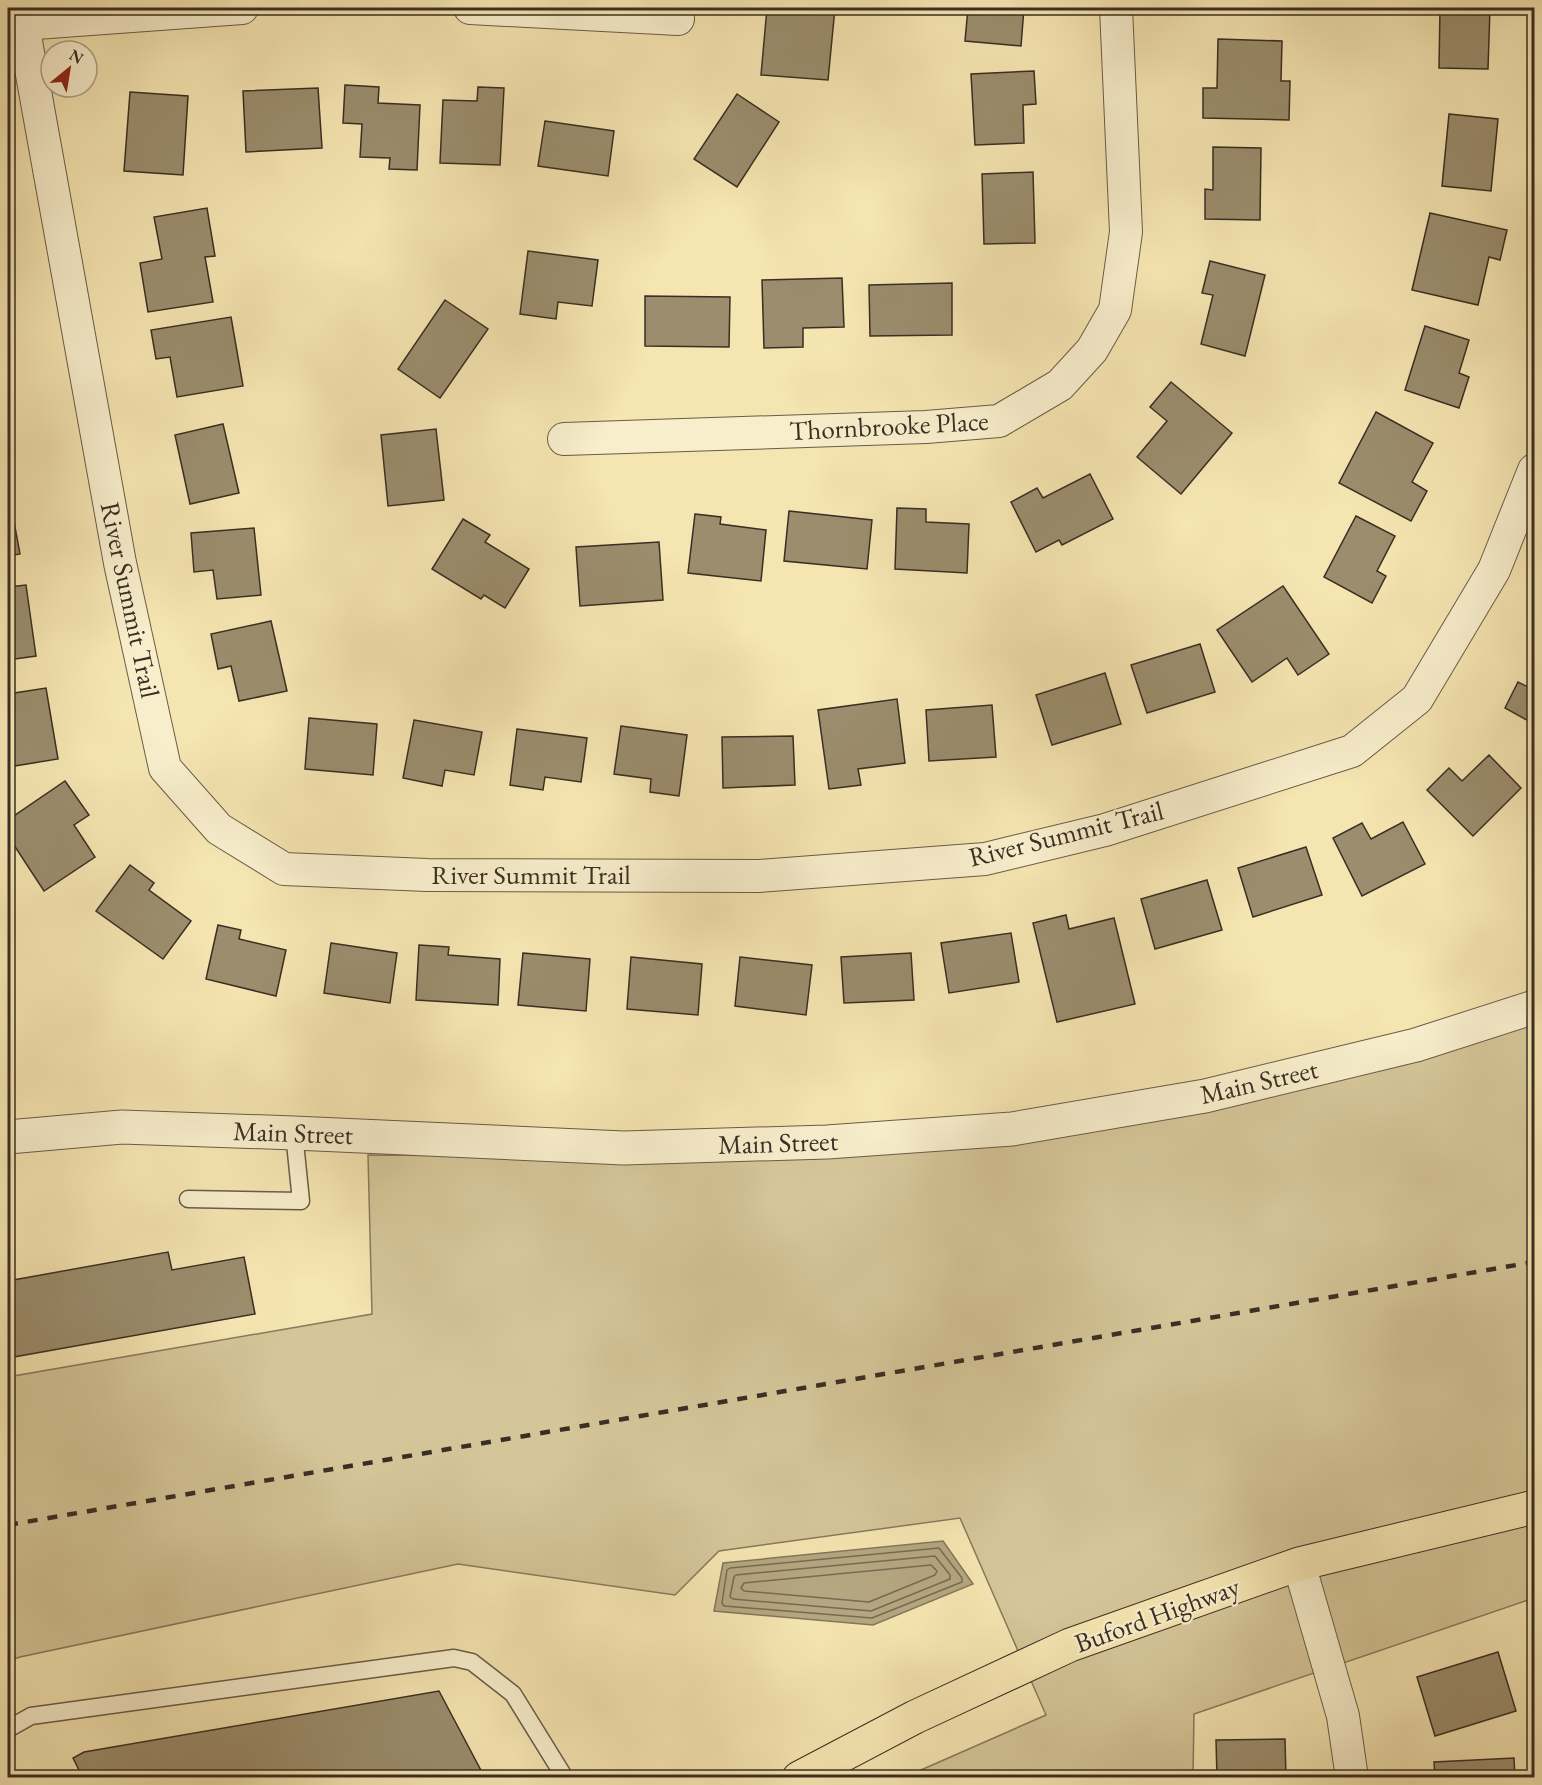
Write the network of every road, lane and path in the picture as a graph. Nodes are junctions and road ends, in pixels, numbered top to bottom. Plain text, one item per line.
1 (242, 8) edge
2 (470, 8) edge
3 (1116, 8) edge
4 (21, 16) edge
5 (678, 19) dead end
6 (564, 439) dead end
7 (1534, 470) edge
8 (1534, 1007) edge
9 (294, 1133) junction
10 (8, 1137) edge
11 (188, 1199) dead end
12 (1534, 1507) edge
13 (1299, 1564) junction
14 (8, 1729) edge
15 (565, 1778) edge
16 (800, 1778) edge
17 (1352, 1778) edge

1 - 4 street
2 - 5 street
3 - 6 street, Thornbrooke Place
4 - 7 street, River Summit Trail
8 - 9 street, Main Street
9 - 10 street, Main Street
9 - 11 lane
12 - 13 main road, Buford Highway
13 - 16 main road, Buford Highway
13 - 17 street
14 - 15 lane

